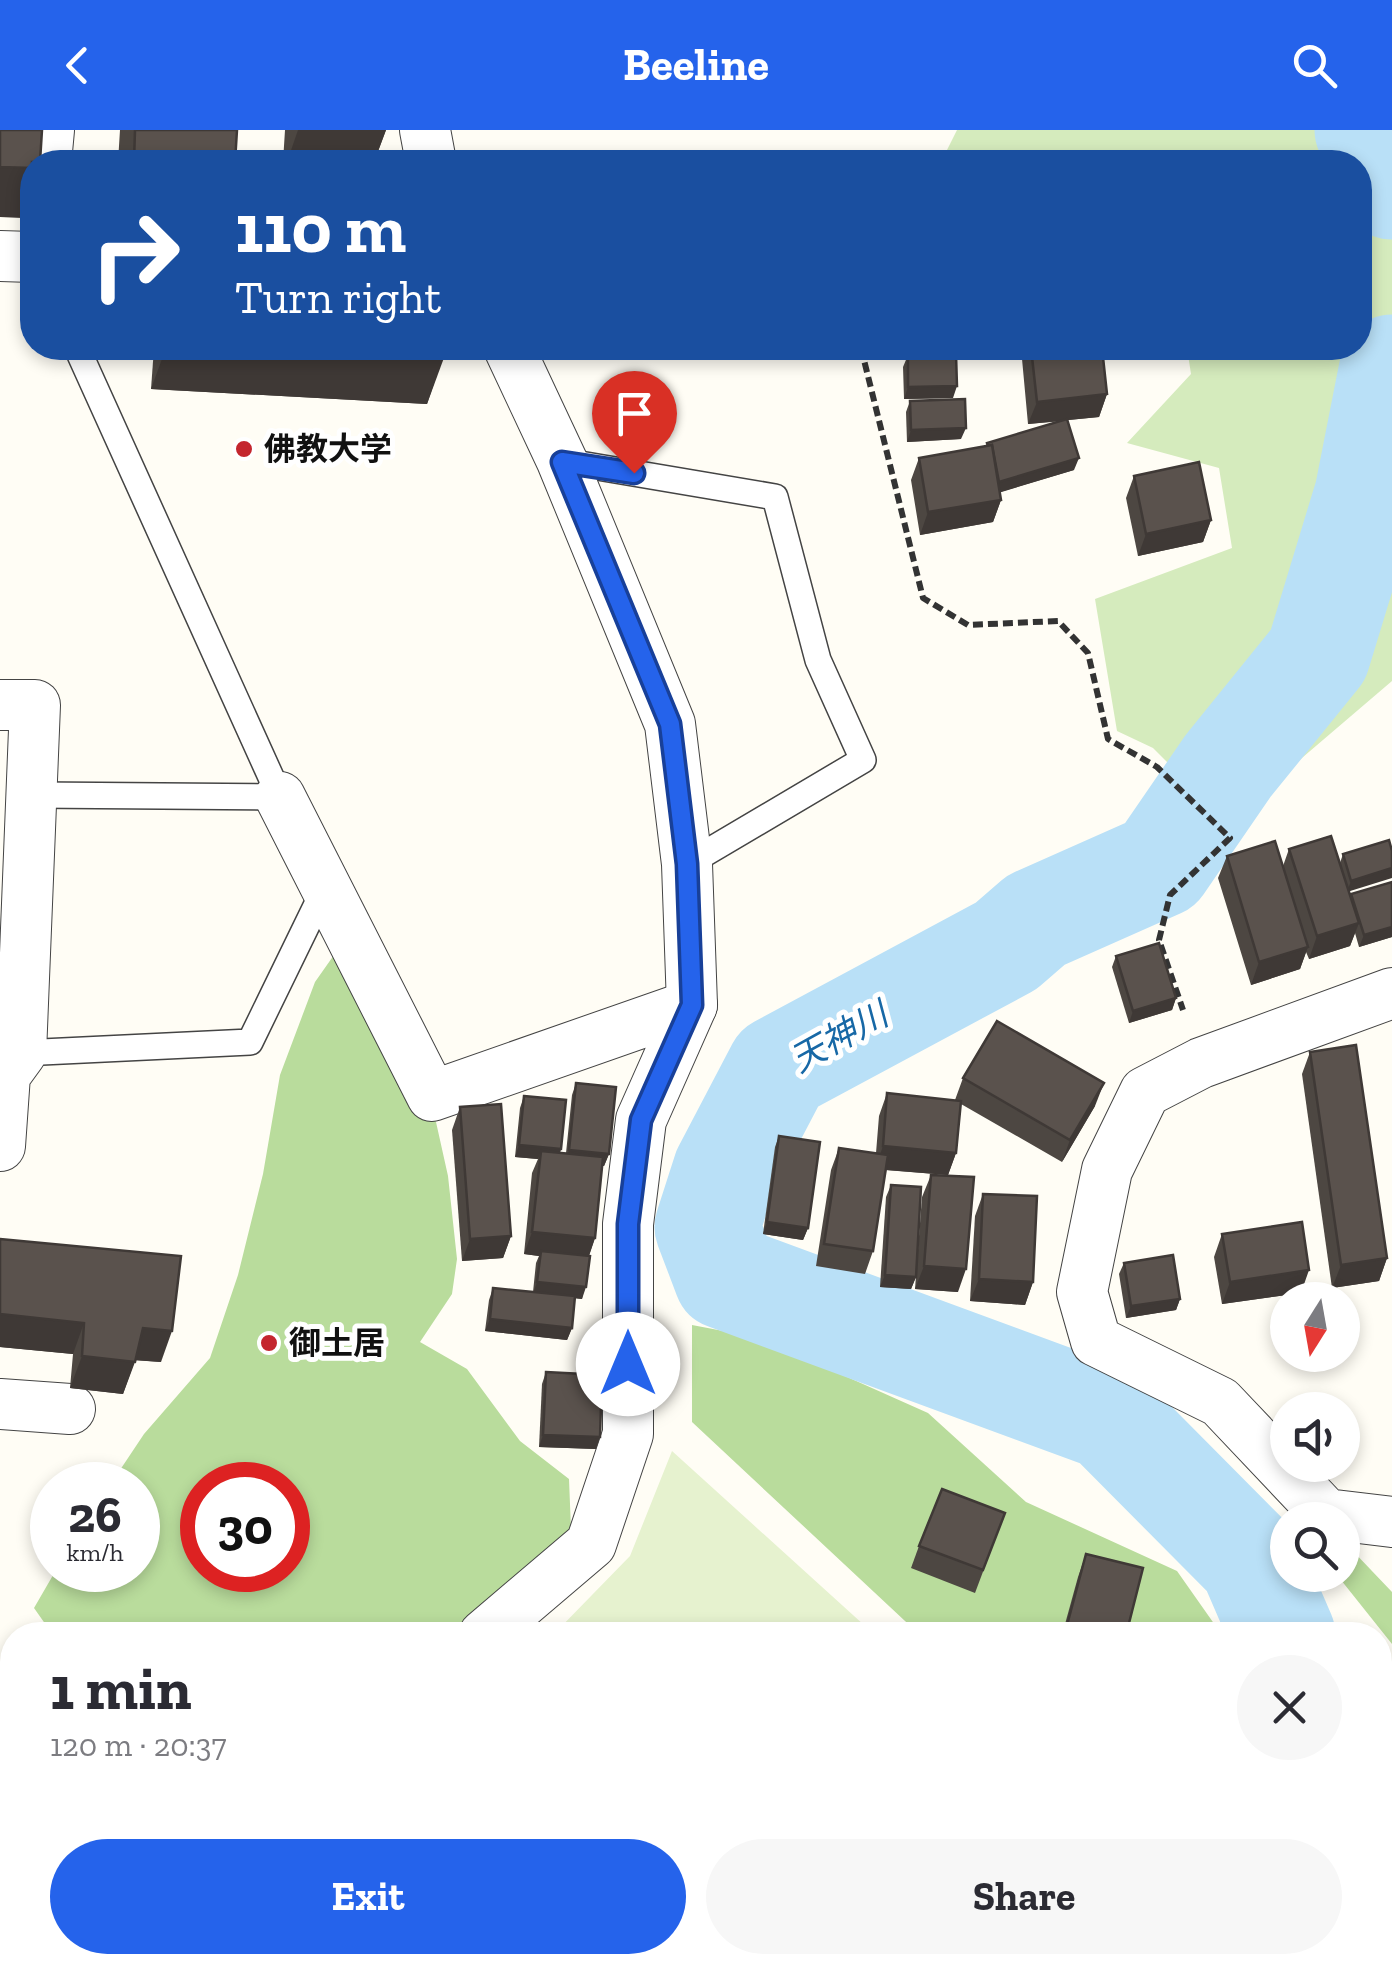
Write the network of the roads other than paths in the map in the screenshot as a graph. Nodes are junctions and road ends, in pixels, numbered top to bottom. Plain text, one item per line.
1 (82, 360) edge
2 (515, 360) edge
3 (562, 462) junction
4 (0, 705) edge
5 (34, 795) junction
6 (280, 797) junction
7 (687, 864) junction
8 (324, 890) junction
9 (1392, 993) edge
10 (692, 1005) junction
11 (9, 1066) edge
12 (0, 1146) edge
13 (0, 1404) edge
14 (70, 1409) dead end
15 (1392, 1522) edge
16 (499, 1622) edge

1 - 6 lane
2 - 3 street
3 - 7 street
3 - 7 lane
4 - 5 street
5 - 6 lane
5 - 11 street
6 - 8 street
7 - 10 street
8 - 10 street
8 - 11 lane
9 - 15 street
10 - 16 street
11 - 12 street
13 - 14 street

